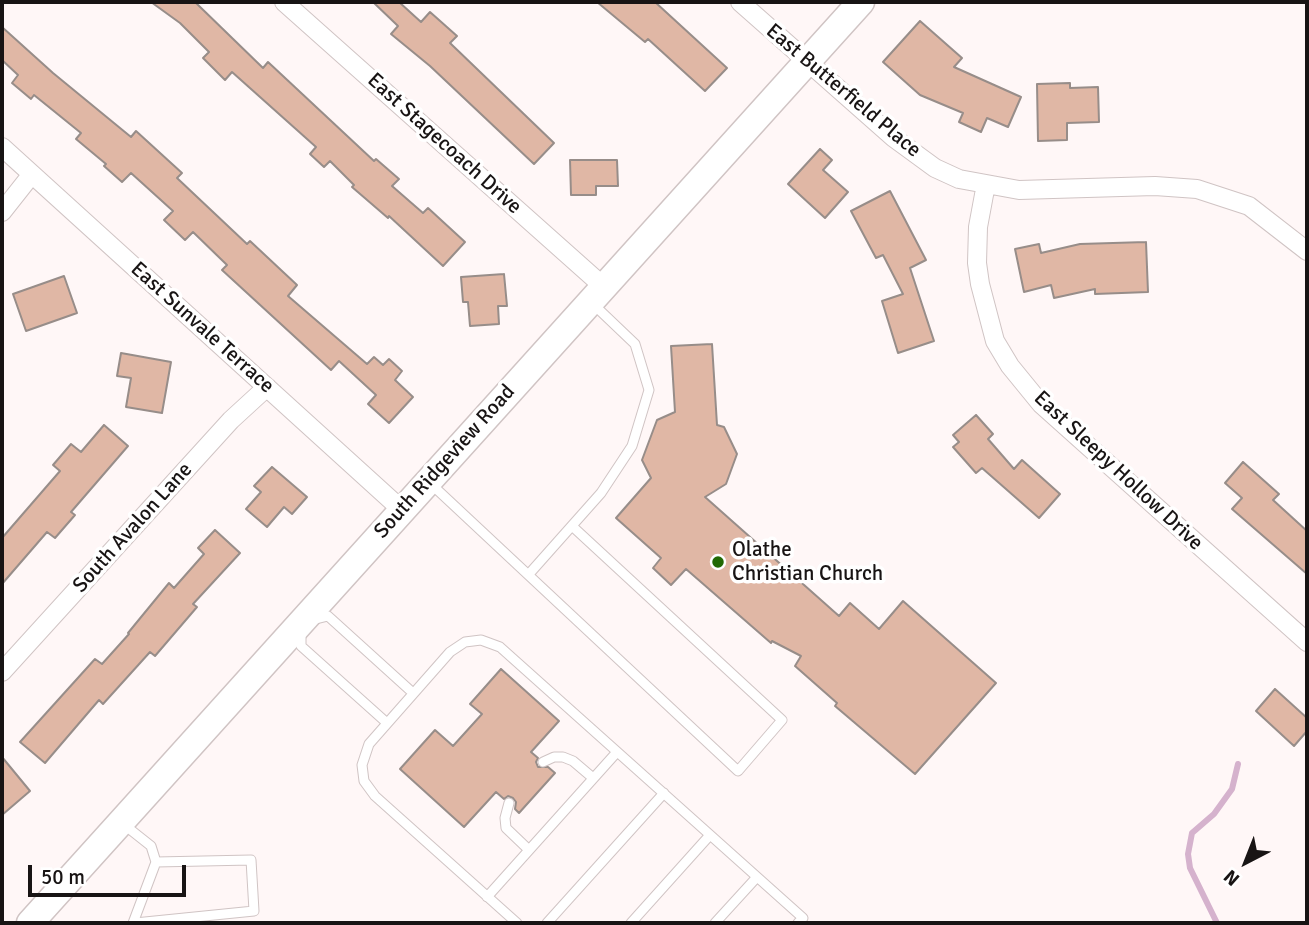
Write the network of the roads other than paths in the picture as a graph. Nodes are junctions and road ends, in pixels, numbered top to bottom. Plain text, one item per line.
1 (285, 2) edge
2 (740, 2) edge
3 (861, 2) edge
4 (807, 61) junction
5 (2, 147) edge
6 (32, 174) junction
7 (986, 184) junction
8 (2, 212) edge
9 (1307, 251) edge
10 (597, 295) junction
11 (267, 387) junction
12 (427, 481) junction
13 (402, 510) junction
14 (572, 526) junction
15 (529, 574) junction
16 (301, 622) junction
17 (1307, 642) edge
18 (2, 672) edge
19 (414, 693) junction
20 (387, 723) junction
21 (617, 752) junction
22 (543, 762) dead end
23 (593, 778) junction
24 (664, 793) junction
25 (509, 803) dead end
26 (121, 822) junction
27 (710, 835) junction
28 (529, 850) junction
29 (156, 862) junction
30 (757, 877) junction
31 (487, 897) junction
32 (30, 923) edge
33 (134, 923) edge
34 (517, 923) edge
35 (547, 923) edge
36 (631, 923) edge
37 (715, 923) edge
38 (798, 923) edge

1 - 10 street, East Stagecoach Drive
2 - 4 street, East Butterfield Place
3 - 4 main road, South Ridgeview Road
4 - 7 street, East Butterfield Place
4 - 10 main road, South Ridgeview Road
5 - 6 street, East Sunvale Terrace
6 - 8 street
6 - 11 street, East Sunvale Terrace
7 - 9 street, East Butterfield Place
7 - 17 street, East Sleepy Hollow Drive
10 - 12 main road, South Ridgeview Road
10 - 14 lane
11 - 13 street, East Sunvale Terrace
11 - 18 street, South Avalon Lane
12 - 13 main road, South Ridgeview Road
12 - 15 lane
13 - 16 main road, South Ridgeview Road
14 - 15 lane
14 - 15 lane
16 - 19 lane
16 - 20 lane
16 - 26 main road, South Ridgeview Road
19 - 20 lane
19 - 21 lane
20 - 31 lane
21 - 23 lane
21 - 24 lane
22 - 23 lane
23 - 28 lane
24 - 27 lane
24 - 35 lane
25 - 28 lane
26 - 29 lane
26 - 32 main road, South Ridgeview Road
27 - 30 lane
27 - 36 lane
28 - 31 lane
29 - 33 lane
29 - 33 lane
30 - 37 lane
30 - 38 lane
31 - 34 lane

